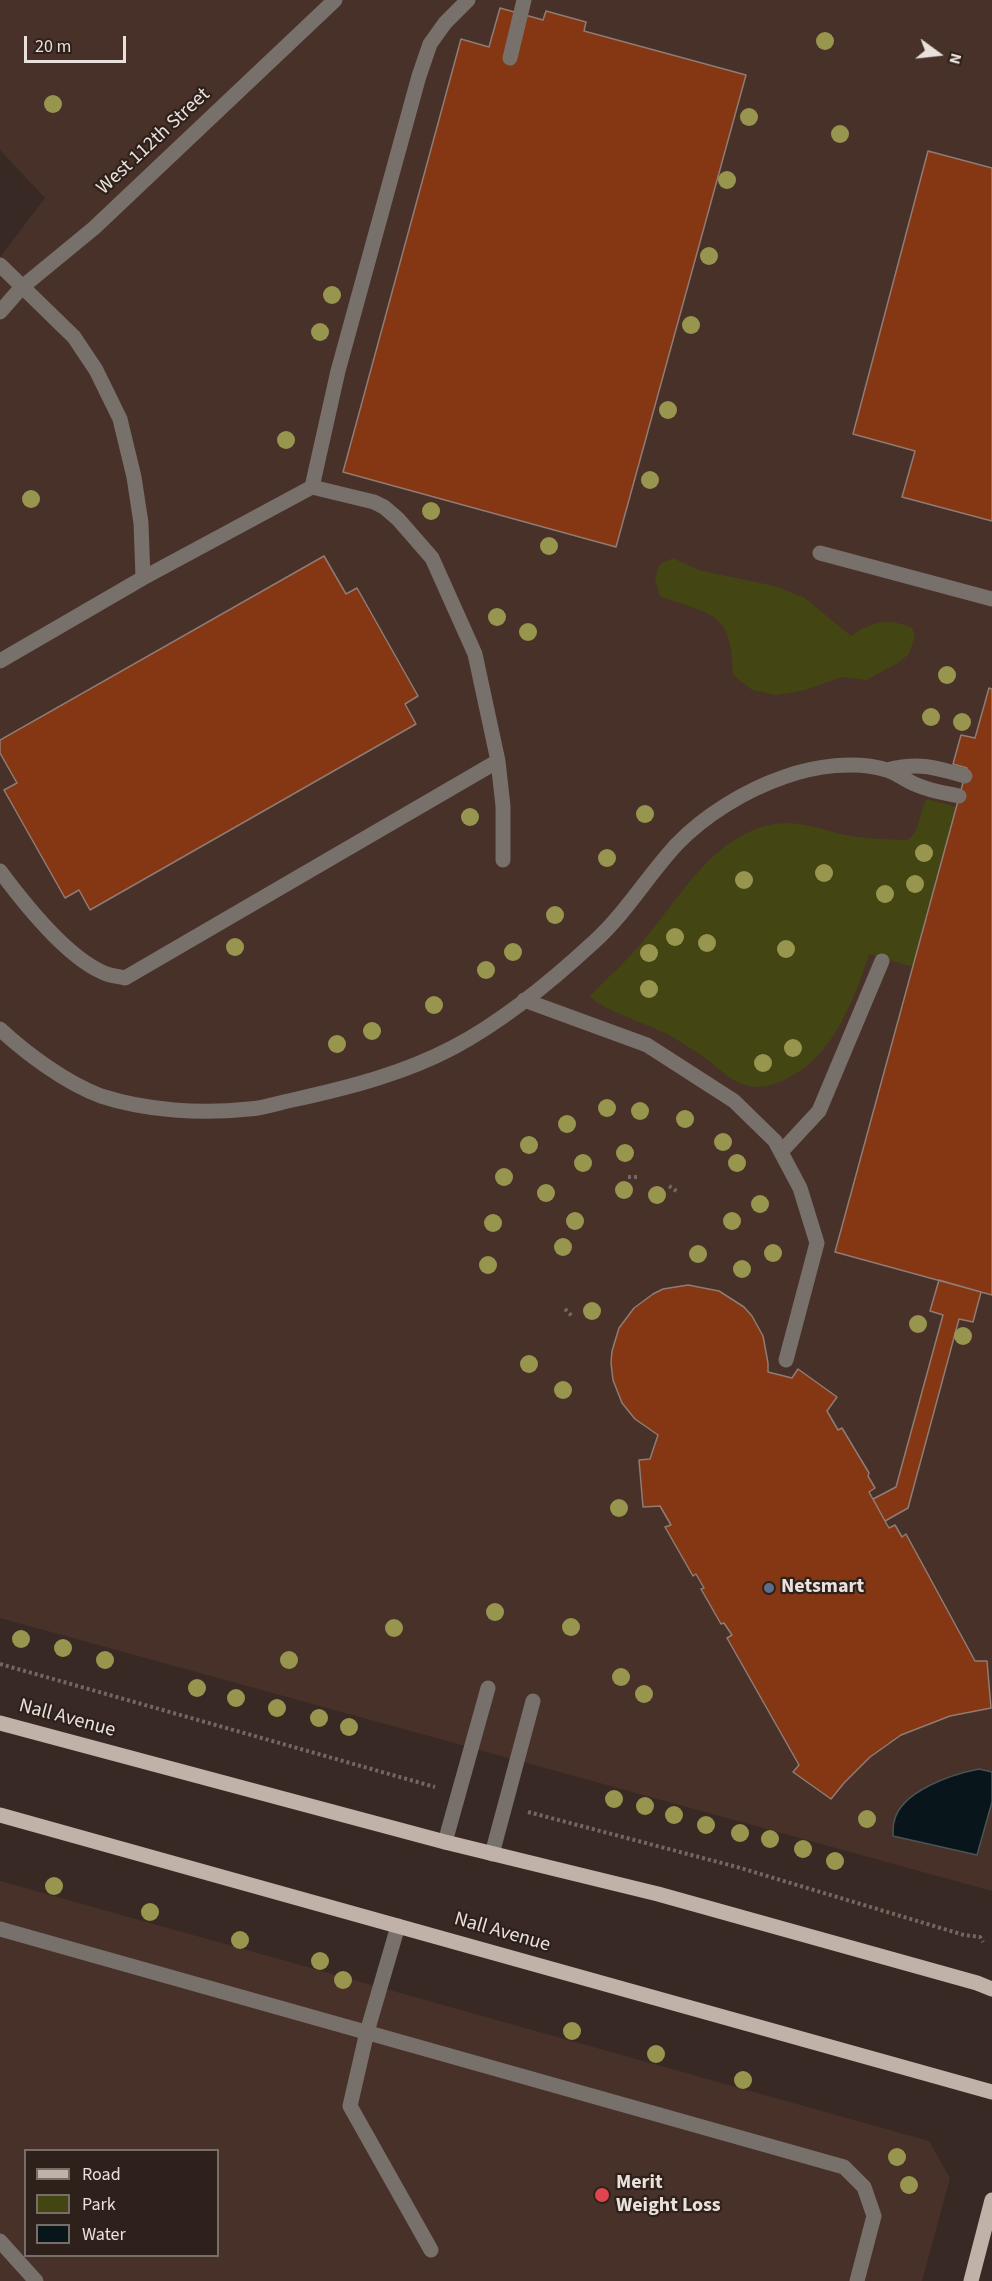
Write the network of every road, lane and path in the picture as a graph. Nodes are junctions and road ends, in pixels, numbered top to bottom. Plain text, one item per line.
1 (334, 0) edge
2 (468, 0) edge
3 (524, 0) edge
4 (510, 58) dead end
5 (0, 265) edge
6 (21, 288) junction
7 (0, 312) edge
8 (312, 487) junction
9 (820, 553) dead end
10 (143, 578) junction
11 (992, 599) edge
12 (0, 661) edge
13 (498, 761) junction
14 (887, 770) junction
15 (965, 776) dead end
16 (959, 796) dead end
17 (503, 860) dead end
18 (0, 870) edge
19 (882, 961) dead end
20 (524, 1000) junction
21 (3, 1035) edge
22 (781, 1152) junction
23 (628, 1177) dead end
24 (638, 1177) dead end
25 (669, 1186) dead end
26 (678, 1192) dead end
27 (565, 1309) dead end
28 (572, 1316) dead end
29 (786, 1360) dead end
30 (0, 1664) edge
31 (488, 1688) dead end
32 (533, 1701) dead end
33 (0, 1723) edge
34 (440, 1788) dead end
35 (525, 1811) dead end
36 (0, 1815) edge
37 (445, 1842) junction
38 (492, 1854) junction
39 (398, 1926) junction
40 (0, 1929) edge
41 (983, 1942) dead end
42 (992, 1989) edge
43 (367, 2032) junction
44 (992, 2092) edge
45 (992, 2200) edge
46 (0, 2241) edge
47 (432, 2250) dead end
48 (36, 2281) edge
49 (856, 2281) edge
50 (971, 2281) edge

1 - 6 street, West 112th Street
2 - 8 street
3 - 4 street
5 - 6 street
6 - 7 street, West 112th Street
6 - 10 street
8 - 10 street
8 - 13 street
9 - 11 street
10 - 12 street
13 - 17 street
13 - 18 street
14 - 15 street
14 - 16 street
14 - 20 street
19 - 22 street
20 - 21 street
20 - 22 street
22 - 29 street
23 - 24 path
25 - 26 path
27 - 28 path
30 - 34 path
31 - 37 street
32 - 38 street
33 - 37 main road, Nall Avenue
35 - 41 path
36 - 39 main road, Nall Avenue
37 - 38 main road, Nall Avenue
38 - 42 main road, Nall Avenue
39 - 43 street
39 - 44 main road, Nall Avenue
40 - 43 street
43 - 47 street
43 - 49 street
45 - 50 main road
46 - 48 street

